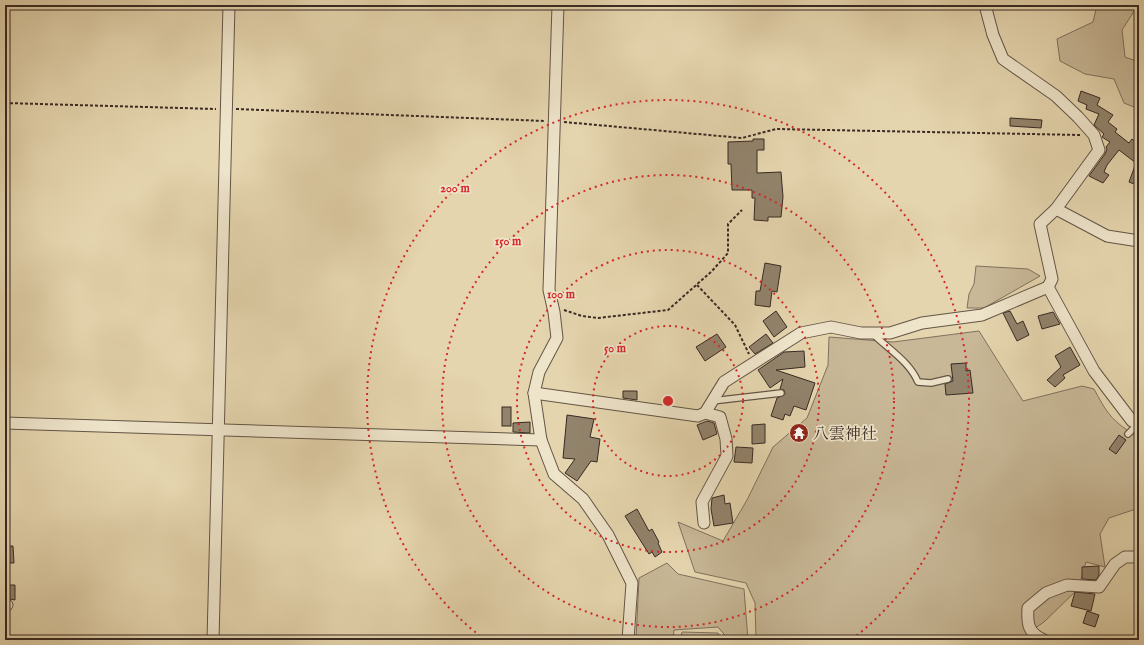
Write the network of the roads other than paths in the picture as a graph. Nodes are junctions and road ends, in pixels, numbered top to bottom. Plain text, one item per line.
1 (229, 5) edge
2 (558, 5) edge
3 (985, 5) edge
4 (1056, 209) junction
5 (1139, 241) edge
6 (1048, 287) junction
7 (872, 333) junction
8 (948, 379) dead end
9 (534, 393) junction
10 (780, 393) dead end
11 (712, 401) junction
12 (705, 413) junction
13 (5, 423) edge
14 (1138, 423) edge
15 (220, 430) junction
16 (1128, 434) dead end
17 (541, 440) junction
18 (704, 523) dead end
19 (1139, 557) edge
20 (213, 640) edge
21 (628, 640) edge
22 (1044, 640) edge

1 - 15 street
2 - 9 street
3 - 4 street
4 - 5 street
4 - 6 street
6 - 7 street
6 - 14 street
7 - 8 lane
7 - 11 street
9 - 12 street
9 - 17 street
10 - 11 lane
11 - 12 street
12 - 18 street
13 - 15 street
14 - 16 lane
15 - 17 street
15 - 20 street
17 - 21 street
19 - 22 street

